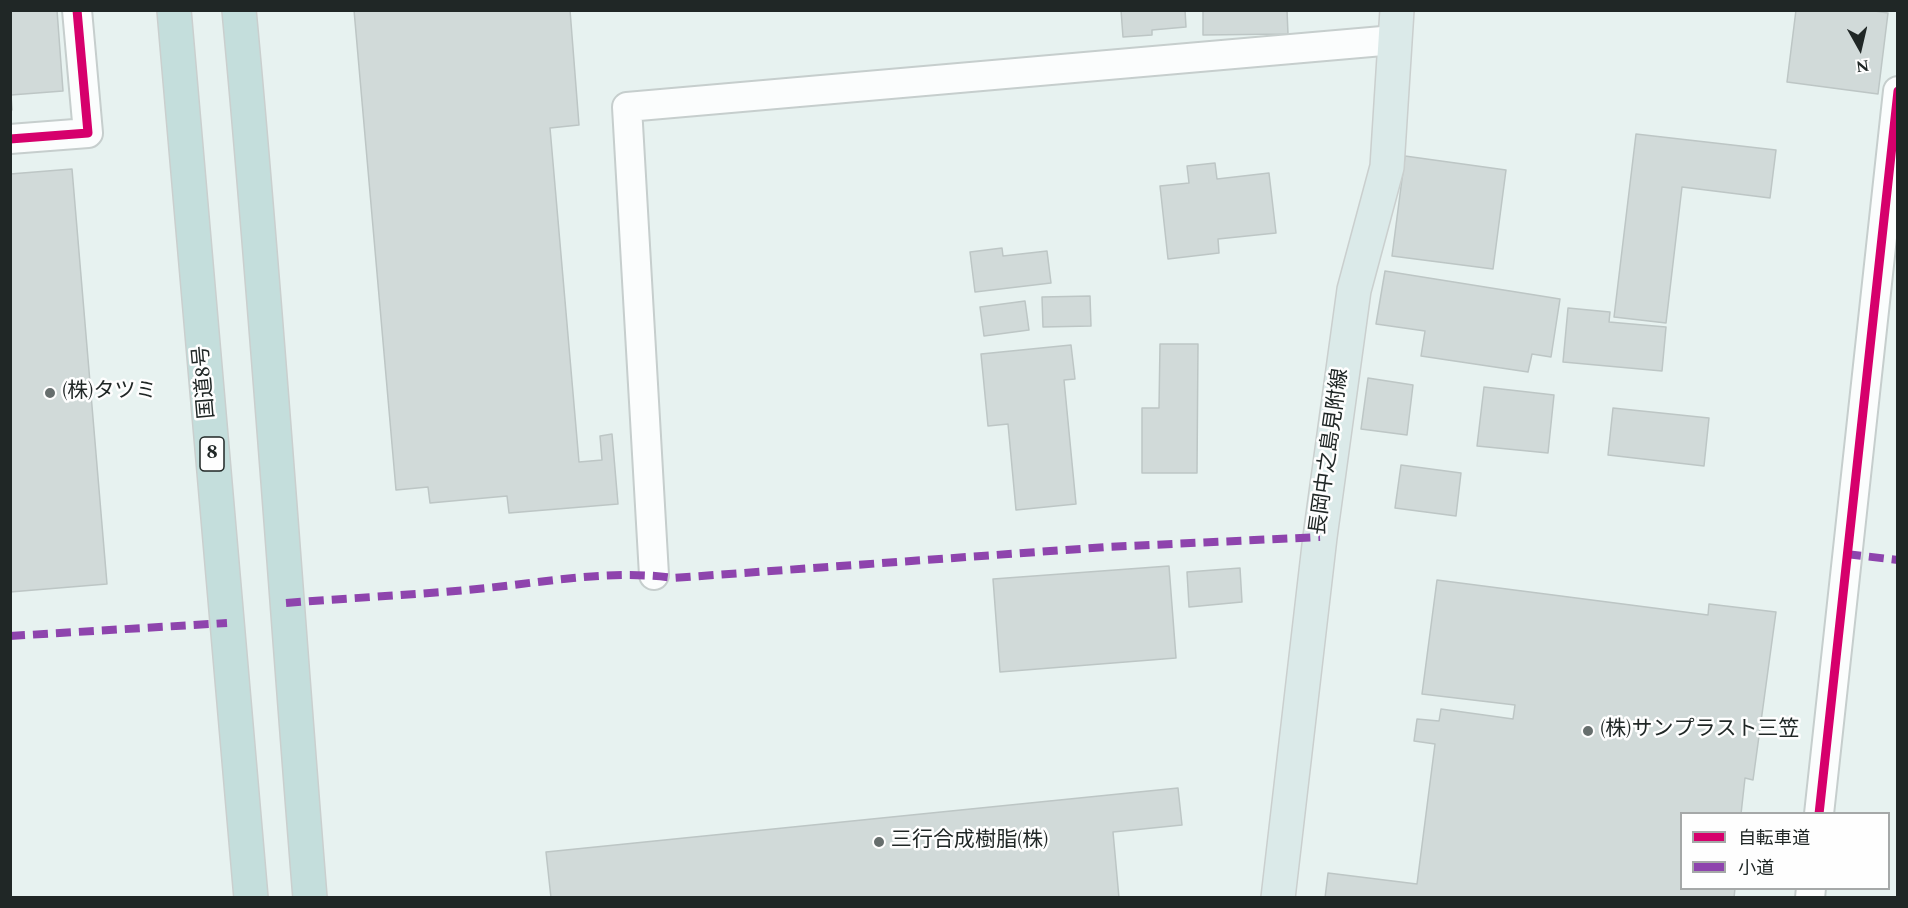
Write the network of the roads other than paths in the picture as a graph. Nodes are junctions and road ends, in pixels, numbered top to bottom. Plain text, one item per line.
1 (77, 10) edge
2 (174, 10) edge
3 (238, 10) edge
4 (1396, 25) edge
5 (1898, 91) edge
6 (10, 138) edge
7 (654, 575) dead end
8 (1819, 812) edge
9 (251, 897) edge
10 (310, 897) edge
11 (1278, 897) edge

1 - 6 street
2 - 9 highway, 国道8号 / 8
3 - 10 highway
4 - 7 street
4 - 11 main road, 長岡中之島見附線
5 - 8 street

